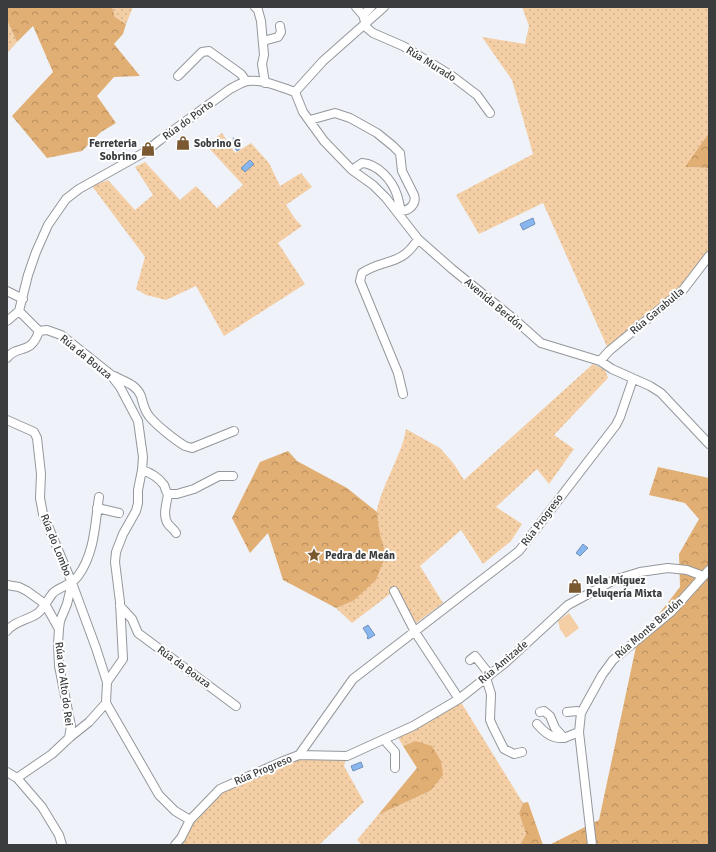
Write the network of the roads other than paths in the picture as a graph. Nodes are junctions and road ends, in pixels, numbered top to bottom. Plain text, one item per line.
1 (255, 7) edge
2 (356, 7) edge
3 (371, 7) edge
4 (384, 7) edge
5 (363, 15) junction
6 (365, 24) junction
7 (280, 26) dead end
8 (263, 41) junction
9 (178, 76) dead end
10 (246, 81) junction
11 (265, 83) junction
12 (295, 92) junction
13 (490, 114) dead end
14 (310, 120) junction
15 (352, 170) junction
16 (399, 212) junction
17 (418, 239) junction
18 (709, 256) edge
19 (7, 291) edge
20 (22, 299) junction
21 (19, 311) junction
22 (7, 321) edge
23 (39, 331) junction
24 (7, 358) edge
25 (600, 361) junction
26 (110, 374) junction
27 (633, 379) junction
28 (403, 394) dead end
29 (145, 411) junction
30 (7, 420) edge
31 (138, 421) junction
32 (234, 431) dead end
33 (709, 444) edge
34 (142, 470) junction
35 (233, 476) dead end
36 (168, 494) junction
37 (99, 497) dead end
38 (97, 508) junction
39 (119, 513) dead end
40 (176, 534) dead end
41 (707, 574) edge
42 (72, 583) junction
43 (7, 585) edge
44 (394, 591) dead end
45 (45, 604) junction
46 (120, 606) junction
47 (59, 629) junction
48 (7, 631) edge
49 (415, 632) junction
50 (470, 660) dead end
51 (488, 676) junction
52 (107, 682) junction
53 (459, 699) junction
54 (106, 703) junction
55 (236, 706) dead end
56 (540, 712) dead end
57 (567, 712) dead end
58 (581, 713) junction
59 (537, 724) dead end
60 (579, 732) junction
61 (69, 738) junction
62 (564, 738) junction
63 (385, 739) junction
64 (522, 752) dead end
65 (299, 755) junction
66 (395, 768) dead end
67 (7, 772) edge
68 (17, 778) junction
69 (190, 820) junction
70 (62, 845) edge
71 (175, 845) edge
72 (592, 845) edge

1 - 8 street
2 - 5 street
3 - 5 street
4 - 6 street
5 - 6 street
6 - 12 street
6 - 13 street, Rúa Murado
7 - 8 street
8 - 11 street
9 - 10 street
10 - 11 street
10 - 20 street, Rúa do Porto
11 - 12 street
12 - 14 street, Avenida Berdón
14 - 15 street, Avenida Berdón
14 - 16 street
15 - 16 street, Avenida Berdón
15 - 16 street
16 - 17 street, Avenida Berdón
17 - 25 street, Avenida Berdón
17 - 28 street
18 - 25 street, Rúa Garabulla
19 - 20 street
20 - 21 street, Rúa do Porto
21 - 22 street
21 - 23 street
23 - 24 street
23 - 26 street, Rúa da Bouza
25 - 27 street, Avenida Berdón
26 - 29 street
26 - 31 street, Rúa da Bouza
27 - 33 street, Avenida Berdón
27 - 49 street, Rúa Progreso
29 - 31 street
29 - 32 street
30 - 42 street, Rúa do Lombo
31 - 34 street, Rúa da Bouza
34 - 36 street
34 - 46 street, Rúa da Bouza
35 - 36 street
36 - 40 street
37 - 38 street
38 - 39 street
38 - 42 street
41 - 51 street, Rúa Amizade
41 - 58 street, Rúa Monte Berdón
42 - 45 street
42 - 47 street, Rúa do Alto do Rei
42 - 52 street, Rúa do Lombo
43 - 45 street, Rúa do Alto do Rei
44 - 49 street
45 - 47 street, Rúa do Alto do Rei
45 - 48 street
46 - 52 street, Rúa da Bouza
46 - 55 street, Rúa da Bouza
47 - 61 street, Rúa do Alto do Rei
49 - 53 street
49 - 65 street, Rúa Progreso
50 - 51 street
51 - 53 street, Rúa Amizade
51 - 64 street
52 - 54 street
53 - 63 street, Rúa Amizade
54 - 61 street
54 - 69 street
56 - 62 street
57 - 58 street
58 - 60 street, Rúa Monte Berdón
59 - 62 street
60 - 62 street
60 - 72 street, Rúa Monte Berdón
61 - 68 street
63 - 65 street, Rúa Amizade
63 - 66 street
65 - 69 street, Rúa Progreso
67 - 68 street
68 - 70 street
69 - 71 street, Rúa Progreso

